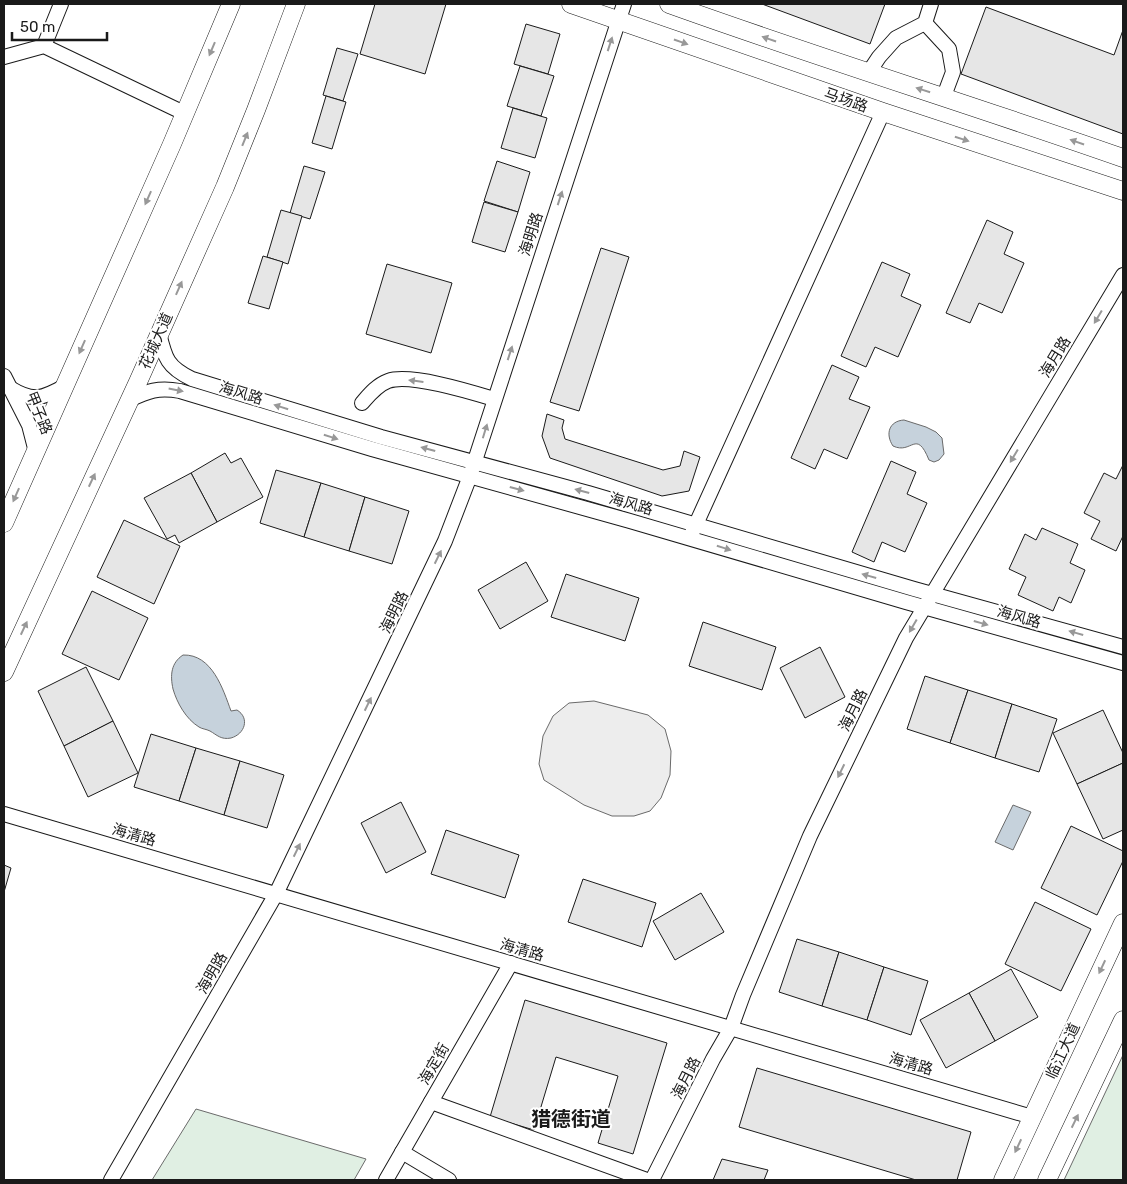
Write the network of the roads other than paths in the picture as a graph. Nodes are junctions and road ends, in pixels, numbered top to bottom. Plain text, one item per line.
1 (61, 4) edge
2 (231, 4) edge
3 (296, 4) edge
4 (571, 4) edge
5 (669, 4) edge
6 (931, 4) edge
7 (621, 12) edge
8 (925, 23) junction
9 (44, 46) junction
10 (4, 57) edge
11 (870, 72) junction
12 (944, 96) junction
13 (883, 112) junction
14 (184, 114) dead end
15 (1123, 158) edge
16 (1123, 192) edge
17 (1123, 275) edge
18 (160, 332) junction
19 (7, 382) edge
20 (65, 386) junction
21 (494, 399) junction
22 (129, 400) junction
23 (362, 403) dead end
24 (36, 452) junction
25 (475, 462) junction
26 (470, 476) junction
27 (4, 523) edge
28 (696, 525) junction
29 (690, 538) junction
30 (932, 593) junction
31 (924, 607) junction
32 (1123, 647) edge
33 (1123, 663) edge
34 (4, 672) edge
35 (4, 814) edge
36 (276, 894) junction
37 (1123, 923) edge
38 (511, 963) junction
39 (1123, 1020) edge
40 (731, 1028) junction
41 (431, 1102) junction
42 (1032, 1117) junction
43 (402, 1152) junction
44 (111, 1180) edge
45 (386, 1180) edge
46 (449, 1180) edge
47 (647, 1180) edge
48 (652, 1180) edge
49 (1003, 1180) edge
50 (1047, 1180) edge

1 - 9 street
2 -> 20 main road
18 -> 3 main road, 花城大道
4 - 7 main road, 马场路
11 -> 5 main road
6 - 8 street
7 -> 13 main road, 马场路
21 -> 7 street, 海明路
8 - 11 street
8 - 12 street
9 - 10 street
9 - 14 street
12 -> 11 main road
15 -> 12 main road
13 -> 16 main road, 马场路
13 - 28 street
17 -> 30 street, 海月路
18 - 22 main road, 花城大道
25 -> 18 street, 海风路
19 - 20 street, 甲子路
19 - 24 street, 甲子路
20 - 24 main road
21 -> 23 street
25 -> 21 street, 海明路
22 -> 26 street, 海风路
34 -> 22 main road, 花城大道
24 -> 27 main road
25 - 26 street, 海明路
28 -> 25 street, 海风路
26 -> 29 street, 海风路
36 -> 26 street, 海明路
28 - 29 street
30 -> 28 street, 海风路
29 -> 31 street, 海风路
30 - 31 street, 海月路
32 -> 30 street, 海风路
31 -> 33 street, 海风路
31 -> 40 street, 海月路
35 - 36 street, 海清路
36 - 38 street, 海清路
36 - 44 street, 海明路
37 -> 42 main road, 临江大道
38 - 40 street, 海清路
38 - 41 street, 海定街
50 -> 39 main road
40 - 42 street, 海清路
40 - 48 street, 海月路
41 - 43 street, 海定街
41 - 47 street
42 -> 49 main road, 临江大道
43 - 45 street, 海定街
43 - 46 street

